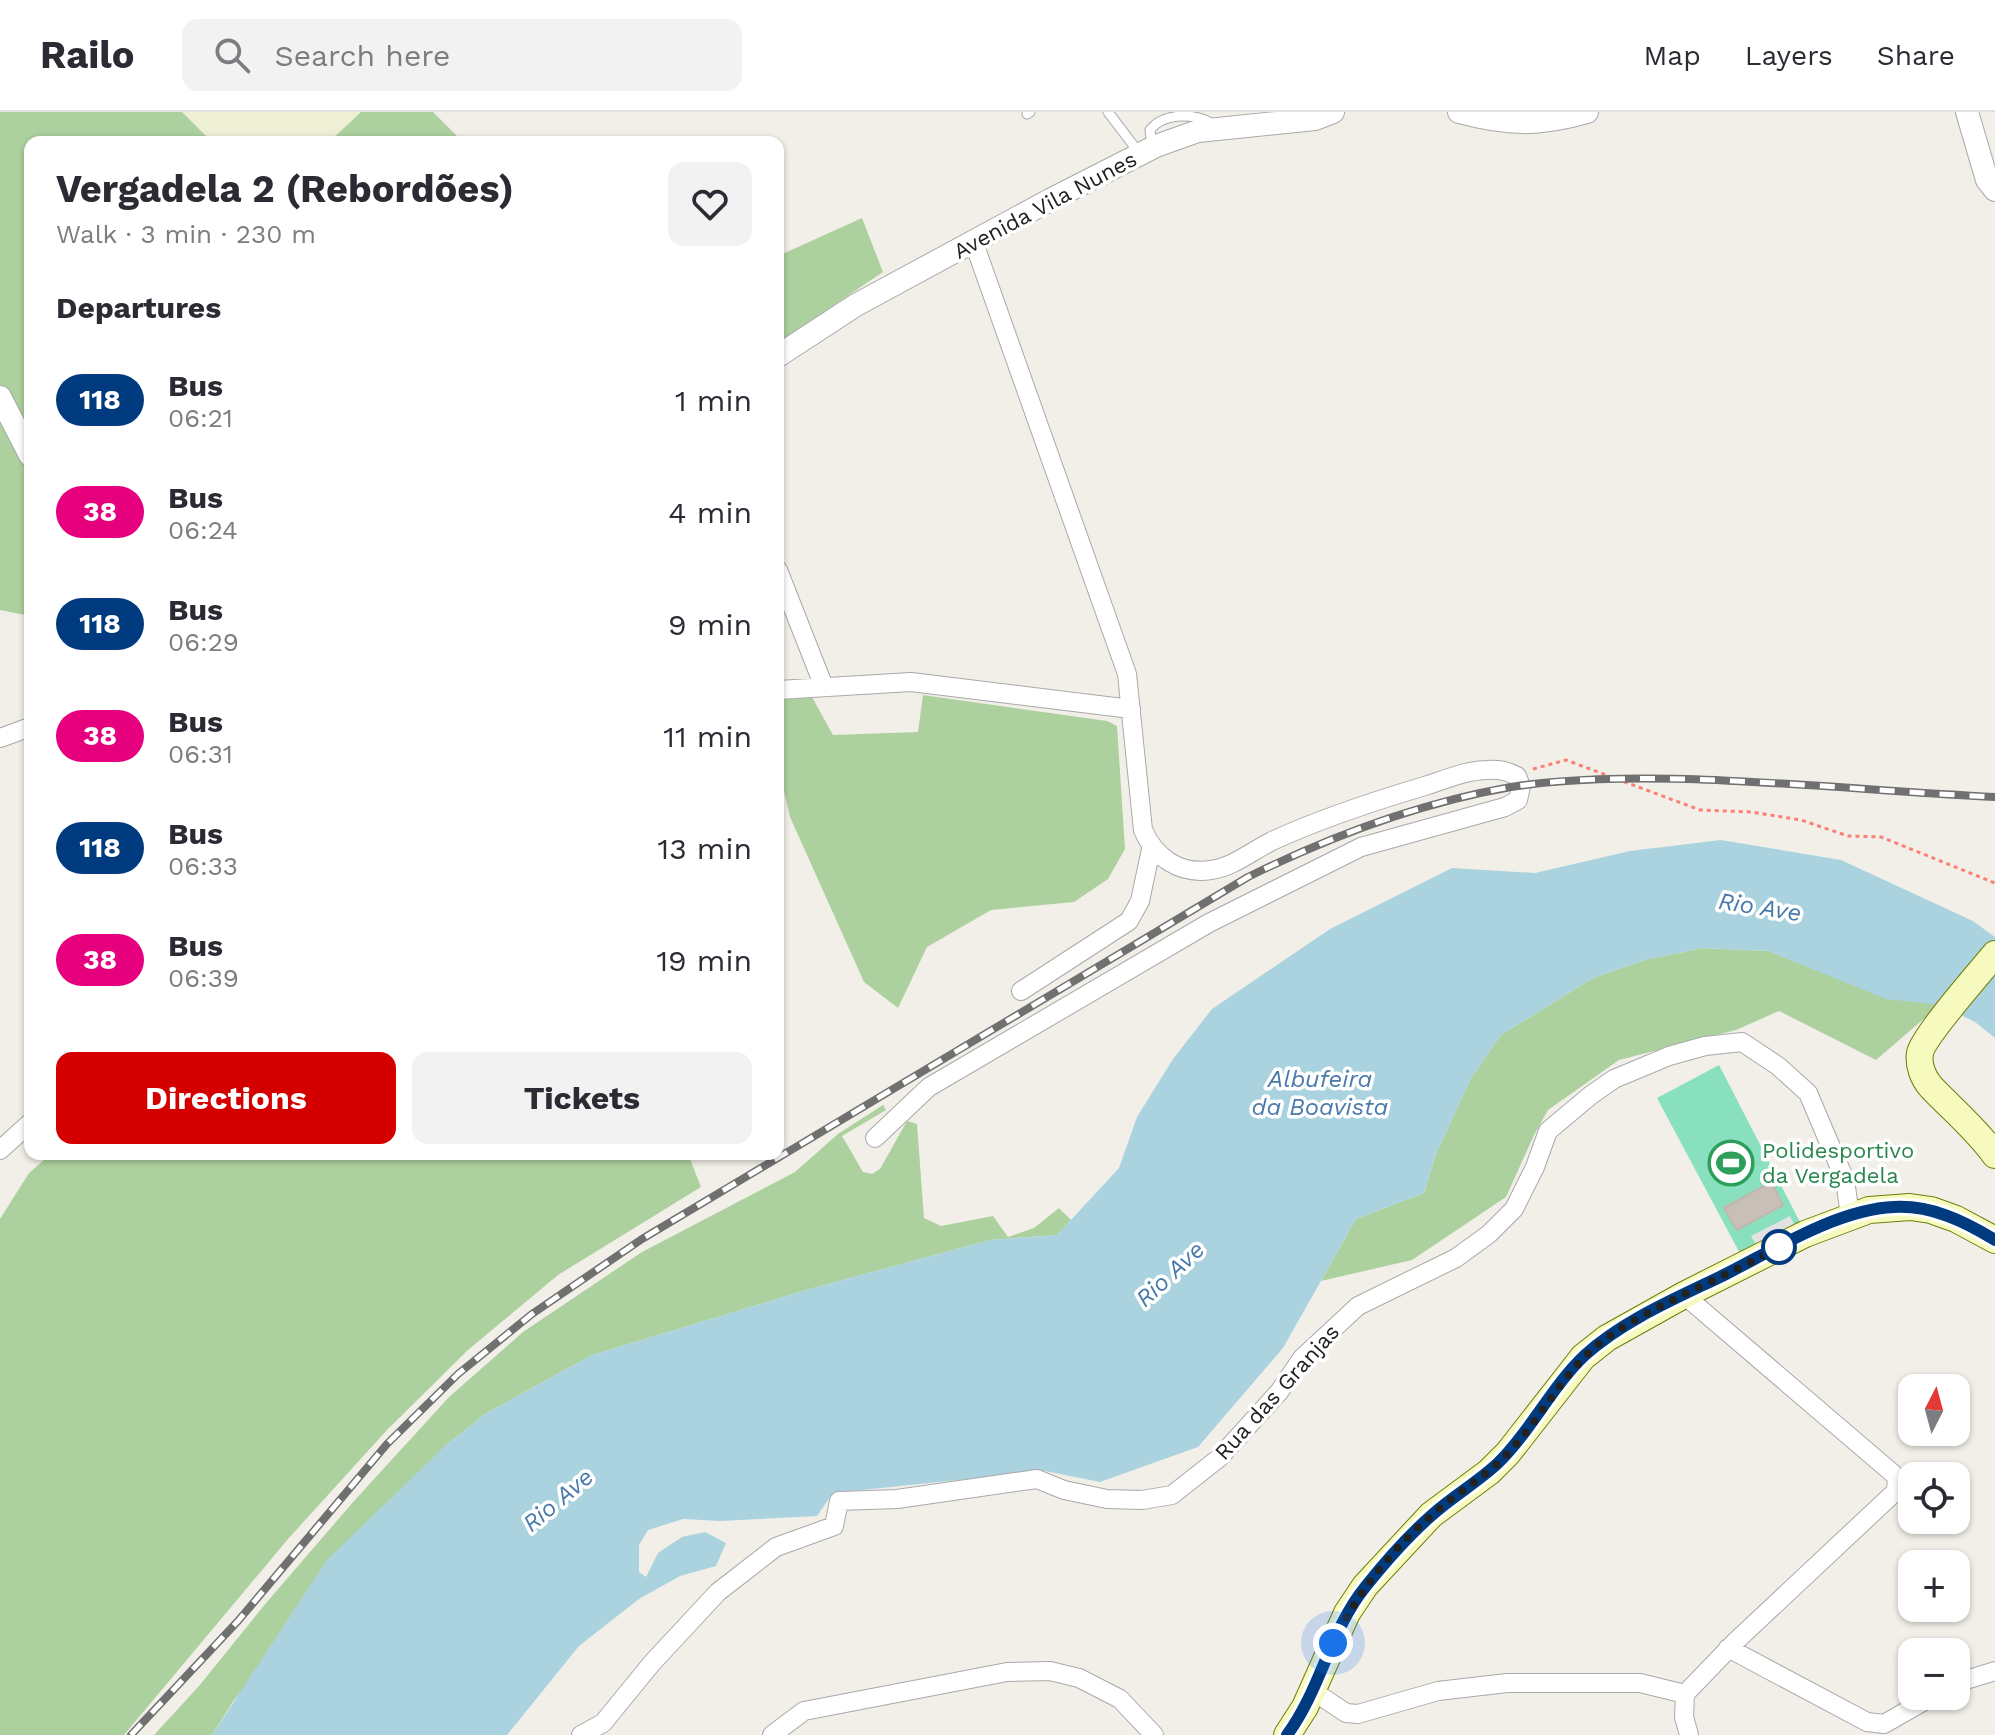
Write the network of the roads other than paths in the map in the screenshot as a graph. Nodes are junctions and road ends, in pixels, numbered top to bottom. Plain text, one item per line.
1 (1108, 112) edge
2 (1157, 112) edge
3 (1333, 112) edge
4 (1459, 112) edge
5 (1587, 112) edge
6 (1967, 112) edge
7 (1196, 114) edge
8 (1228, 123) edge
9 (1147, 144) junction
10 (1995, 190) edge
11 (974, 243) junction
12 (784, 352) edge
13 (0, 397) edge
14 (24, 443) edge
15 (784, 585) edge
16 (824, 687) junction
17 (784, 690) edge
18 (1131, 709) junction
19 (24, 729) edge
20 (0, 738) edge
21 (1151, 849) junction
22 (1995, 954) edge
23 (1021, 991) dead end
24 (24, 1128) edge
25 (875, 1138) dead end
26 (0, 1150) edge
27 (1995, 1155) edge
28 (1850, 1216) junction
29 (1995, 1240) edge
30 (1684, 1295) junction
31 (1728, 1648) junction
32 (1995, 1671) edge
33 (1970, 1679) edge
34 (1313, 1691) junction
35 (1685, 1694) junction
36 (1908, 1710) edge
37 (1867, 1722) junction
38 (581, 1735) edge
39 (772, 1735) edge
40 (1154, 1735) edge
41 (1287, 1735) edge
42 (1689, 1735) edge
43 (1885, 1735) edge

1 - 9 lane
2 - 9 lane
3 - 8 street, Avenida Vila Nunes
4 - 5 street
6 - 10 street
7 - 8 lane
7 - 9 lane
8 - 9 street, Avenida Vila Nunes
9 - 11 street, Avenida Vila Nunes
11 - 12 street, Avenida Vila Nunes
11 - 18 street
13 - 14 street
15 - 16 street
16 - 17 street
16 - 18 street
18 - 21 street
19 - 20 street
21 - 23 street
21 - 25 street
22 - 27 main road
24 - 26 street
28 - 29 main road
28 - 30 main road
28 - 38 street, Rua das Granjas
30 - 31 street
30 - 34 main road
31 - 35 street
31 - 37 street
32 - 33 street
34 - 35 street
34 - 41 main road
35 - 42 street
36 - 37 street
37 - 43 street
39 - 40 street

